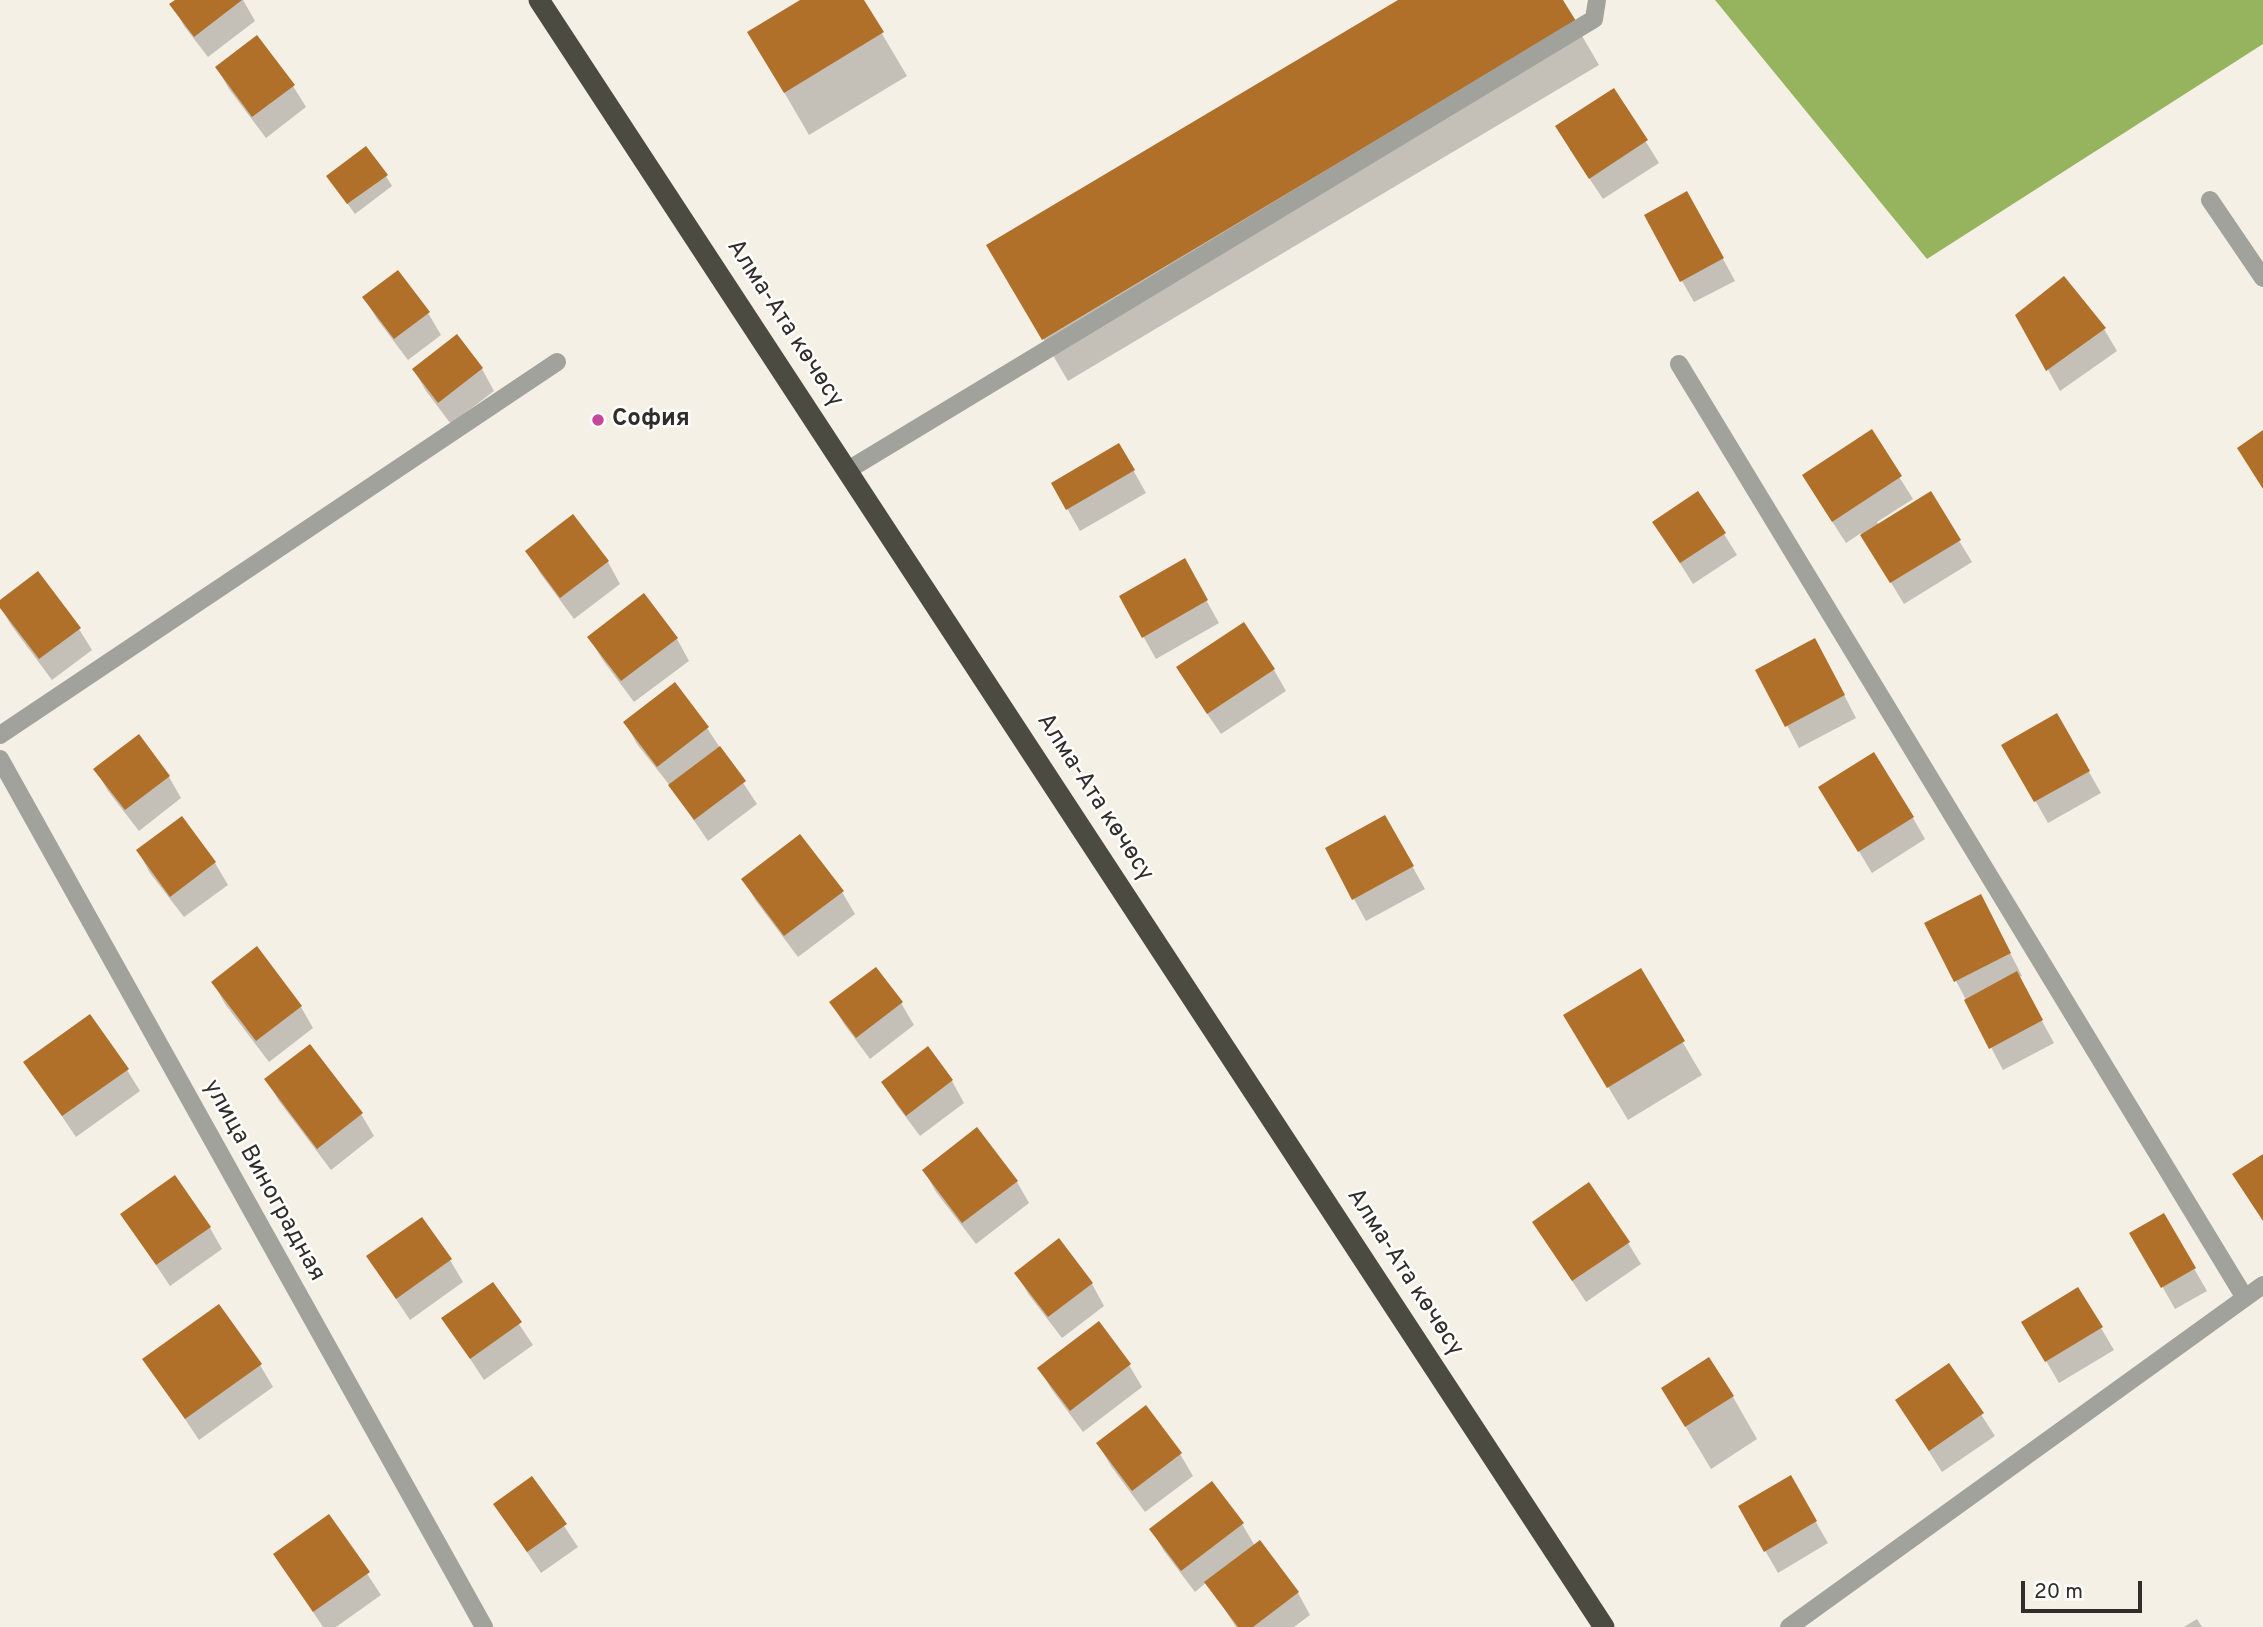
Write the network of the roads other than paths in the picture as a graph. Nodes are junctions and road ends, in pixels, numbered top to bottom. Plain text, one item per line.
1 (538, 0) edge
2 (1597, 0) edge
3 (2210, 200) dead end
4 (2263, 278) edge
5 (557, 362) dead end
6 (1679, 364) dead end
7 (848, 470) junction
8 (0, 735) edge
9 (0, 759) edge
10 (2263, 1285) edge
11 (2245, 1298) junction
12 (484, 1627) edge
13 (1604, 1627) edge
14 (1789, 1627) edge

1 - 7 highway, Алма-Ата көчөсү
2 - 7 street
3 - 4 street
5 - 8 street
6 - 11 street
7 - 13 highway, Алма-Ата көчөсү
9 - 12 street, улица Виноградная
10 - 11 street
11 - 14 street

